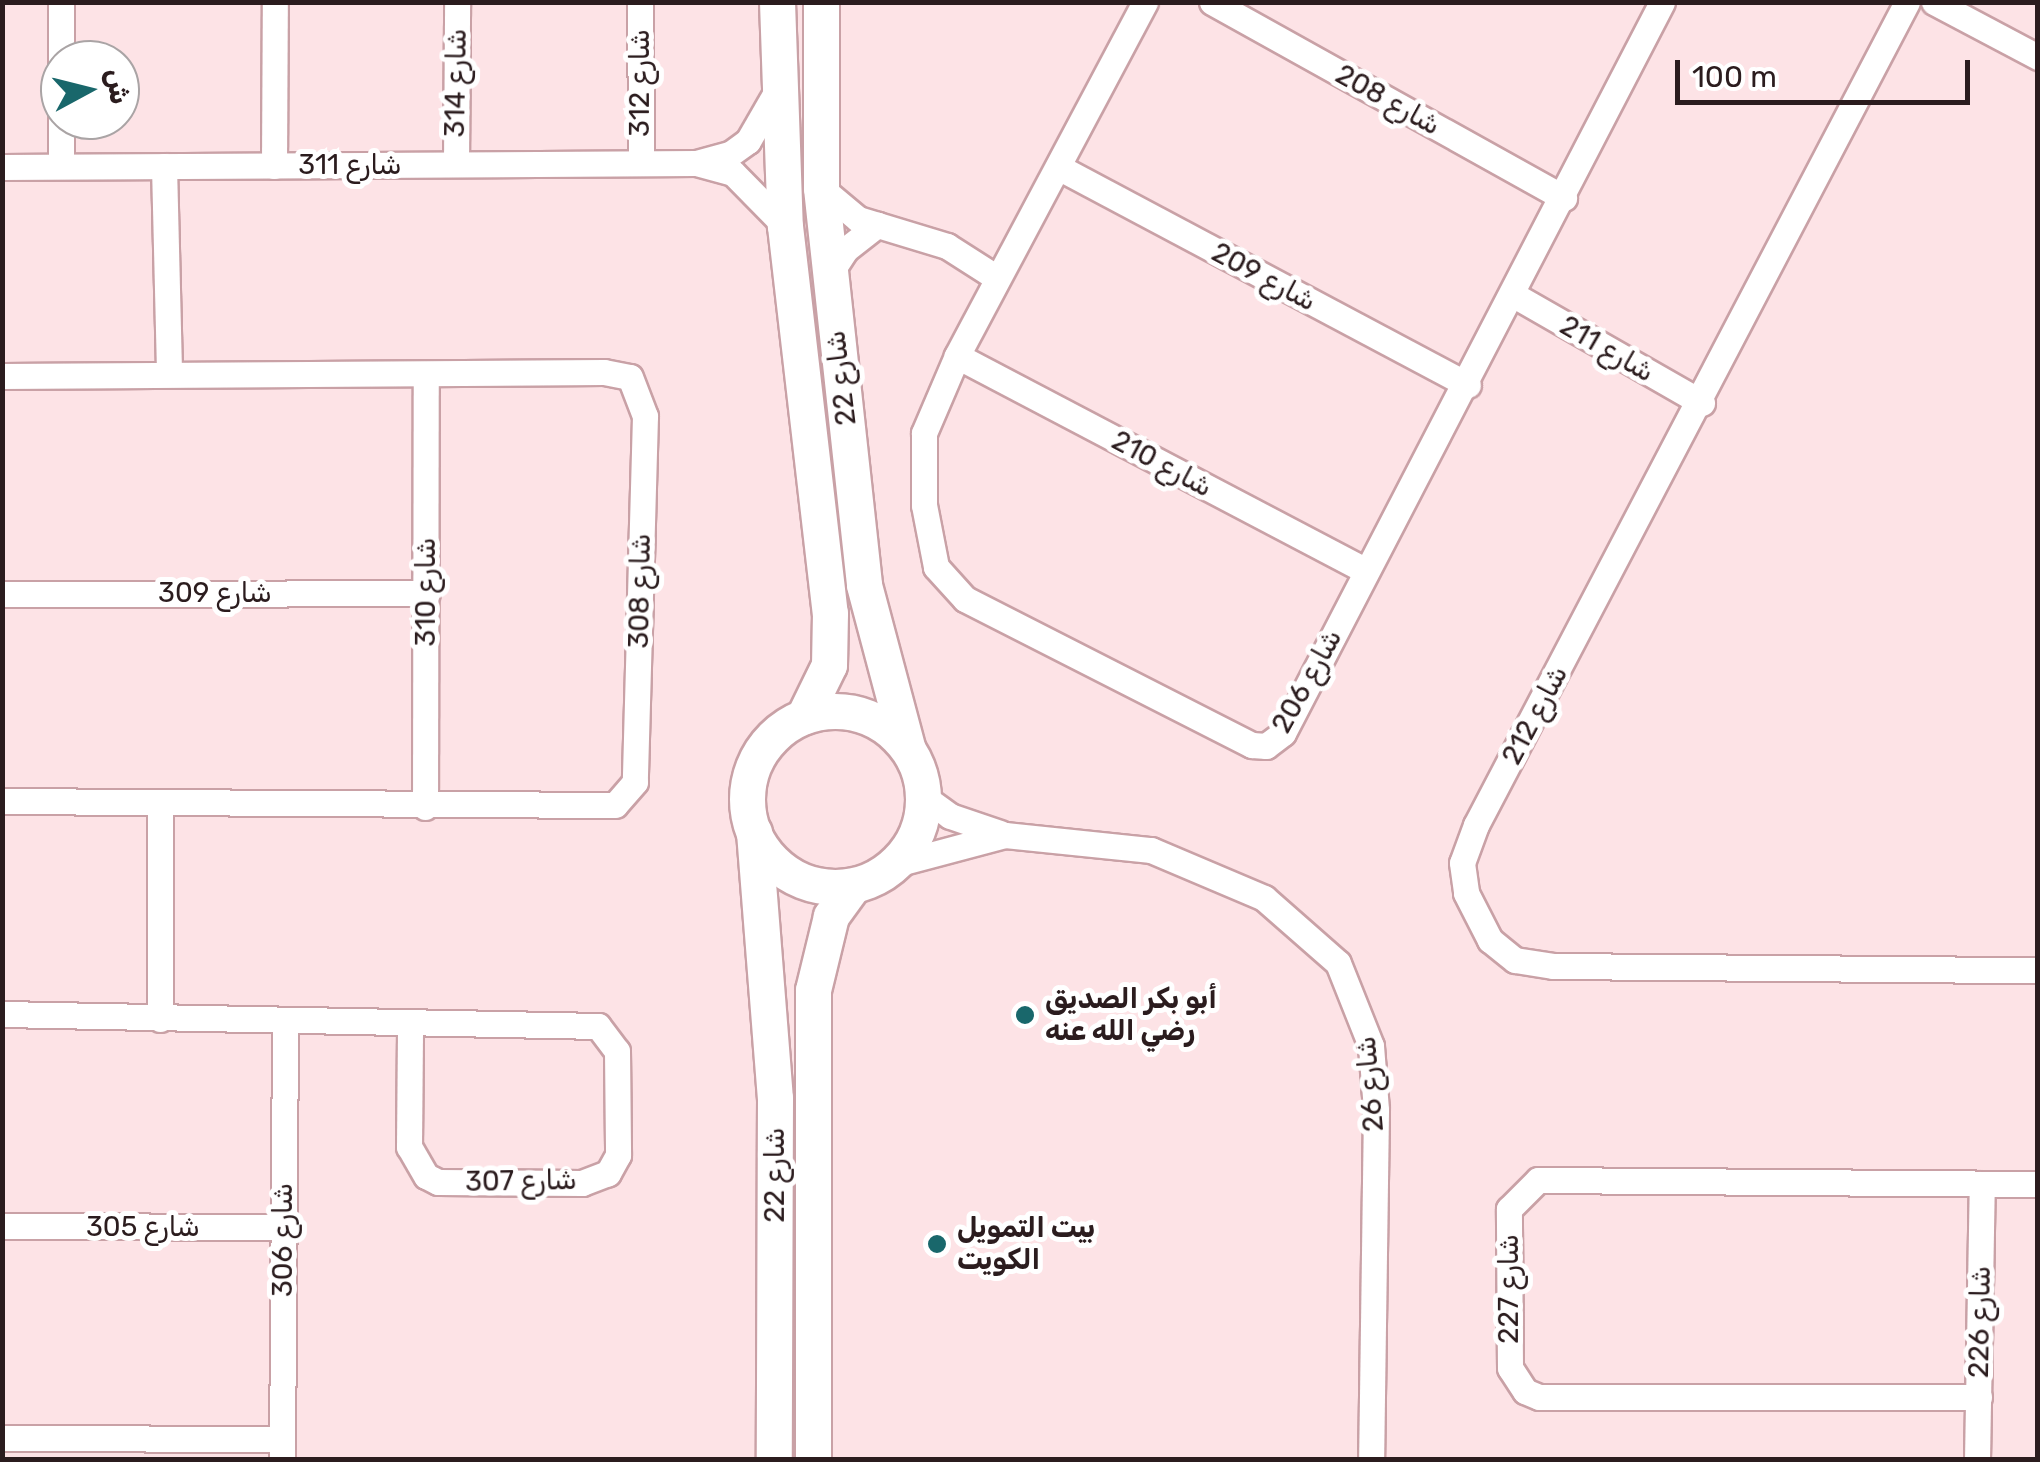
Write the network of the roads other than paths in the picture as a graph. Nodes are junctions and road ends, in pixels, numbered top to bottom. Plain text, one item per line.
1 (62, 2) edge
2 (275, 2) edge
3 (457, 2) edge
4 (640, 2) edge
5 (778, 2) edge
6 (821, 2) edge
7 (1146, 2) edge
8 (1212, 2) edge
9 (1662, 2) edge
10 (1907, 2) edge
11 (1934, 2) edge
12 (62, 40) edge
13 (2038, 57) edge
14 (778, 89) junction
15 (61, 140) edge
16 (640, 163) junction
17 (696, 163) junction
18 (456, 164) junction
19 (2, 166) edge
20 (61, 166) junction
21 (164, 166) junction
22 (274, 166) junction
23 (1060, 168) junction
24 (822, 188) junction
25 (1564, 198) junction
26 (877, 225) junction
27 (785, 226) junction
28 (829, 275) junction
29 (998, 278) junction
30 (1512, 294) junction
31 (957, 356) junction
32 (169, 374) junction
33 (2, 376) edge
34 (426, 376) junction
35 (1468, 386) junction
36 (1702, 403) junction
37 (1366, 571) junction
38 (427, 593) junction
39 (2, 594) edge
40 (804, 716) junction
41 (907, 747) junction
42 (924, 797) junction
43 (2, 802) edge
44 (160, 804) junction
45 (426, 807) junction
46 (754, 832) junction
47 (1005, 835) junction
48 (896, 864) junction
49 (853, 886) junction
50 (2038, 970) edge
51 (2, 1014) edge
52 (160, 1019) junction
53 (285, 1021) junction
54 (410, 1024) junction
55 (1982, 1184) junction
56 (2038, 1184) edge
57 (2, 1226) edge
58 (283, 1227) junction
59 (1979, 1396) junction
60 (2, 1438) edge
61 (282, 1450) edge
62 (774, 1460) edge
63 (813, 1460) edge
64 (1372, 1460) edge
65 (1977, 1460) edge

1 - 12 street
2 - 22 street
3 - 18 street, شارع 314
4 - 16 street, شارع 312
5 - 14 street, شارع 22
6 - 24 street, شارع 22
7 - 23 street, شارع 206
8 - 25 street, شارع 208
9 - 25 street, شارع 206
10 - 36 street, شارع 212
11 - 13 street
14 - 17 street, شارع 311
14 - 27 street, شارع 22
15 - 20 street
16 - 17 street, شارع 311
16 - 18 street, شارع 311
17 - 27 street, شارع 311
18 - 22 street, شارع 311
19 - 20 street, شارع 311
20 - 21 street, شارع 311
21 - 22 street, شارع 311
21 - 32 street
23 - 29 street, شارع 206
23 - 35 street, شارع 209
24 - 26 street
24 - 28 street, شارع 22
25 - 30 street, شارع 206
26 - 28 street
26 - 29 street
27 - 40 street, شارع 22
28 - 41 street, شارع 22
29 - 31 street, شارع 206
30 - 35 street, شارع 206
30 - 36 street, شارع 211
31 - 37 street, شارع 210
31 - 37 street, شارع 206
32 - 33 street, شارع 308
32 - 34 street, شارع 308
34 - 38 street, شارع 310
34 - 45 street, شارع 308
35 - 37 street, شارع 206
36 - 50 street, شارع 212
38 - 39 street, شارع 309
38 - 45 street, شارع 310
40 - 41 street
40 - 46 street
41 - 42 street
42 - 47 street, شارع 26
42 - 48 street
43 - 44 street, شارع 308
44 - 45 street, شارع 308
44 - 52 street
46 - 49 street
46 - 62 street, شارع 22
47 - 48 street, شارع 26
47 - 64 street, شارع 26
48 - 49 street
49 - 63 street, شارع 22
51 - 52 street, شارع 307
52 - 53 street, شارع 307
53 - 54 street, شارع 307
53 - 58 street, شارع 306
54 - 54 street, شارع 307
55 - 56 street, شارع 227
55 - 59 street, شارع 226
55 - 59 street, شارع 227
57 - 58 street, شارع 305
58 - 61 street, شارع 306
59 - 65 street, شارع 226
60 - 61 street

